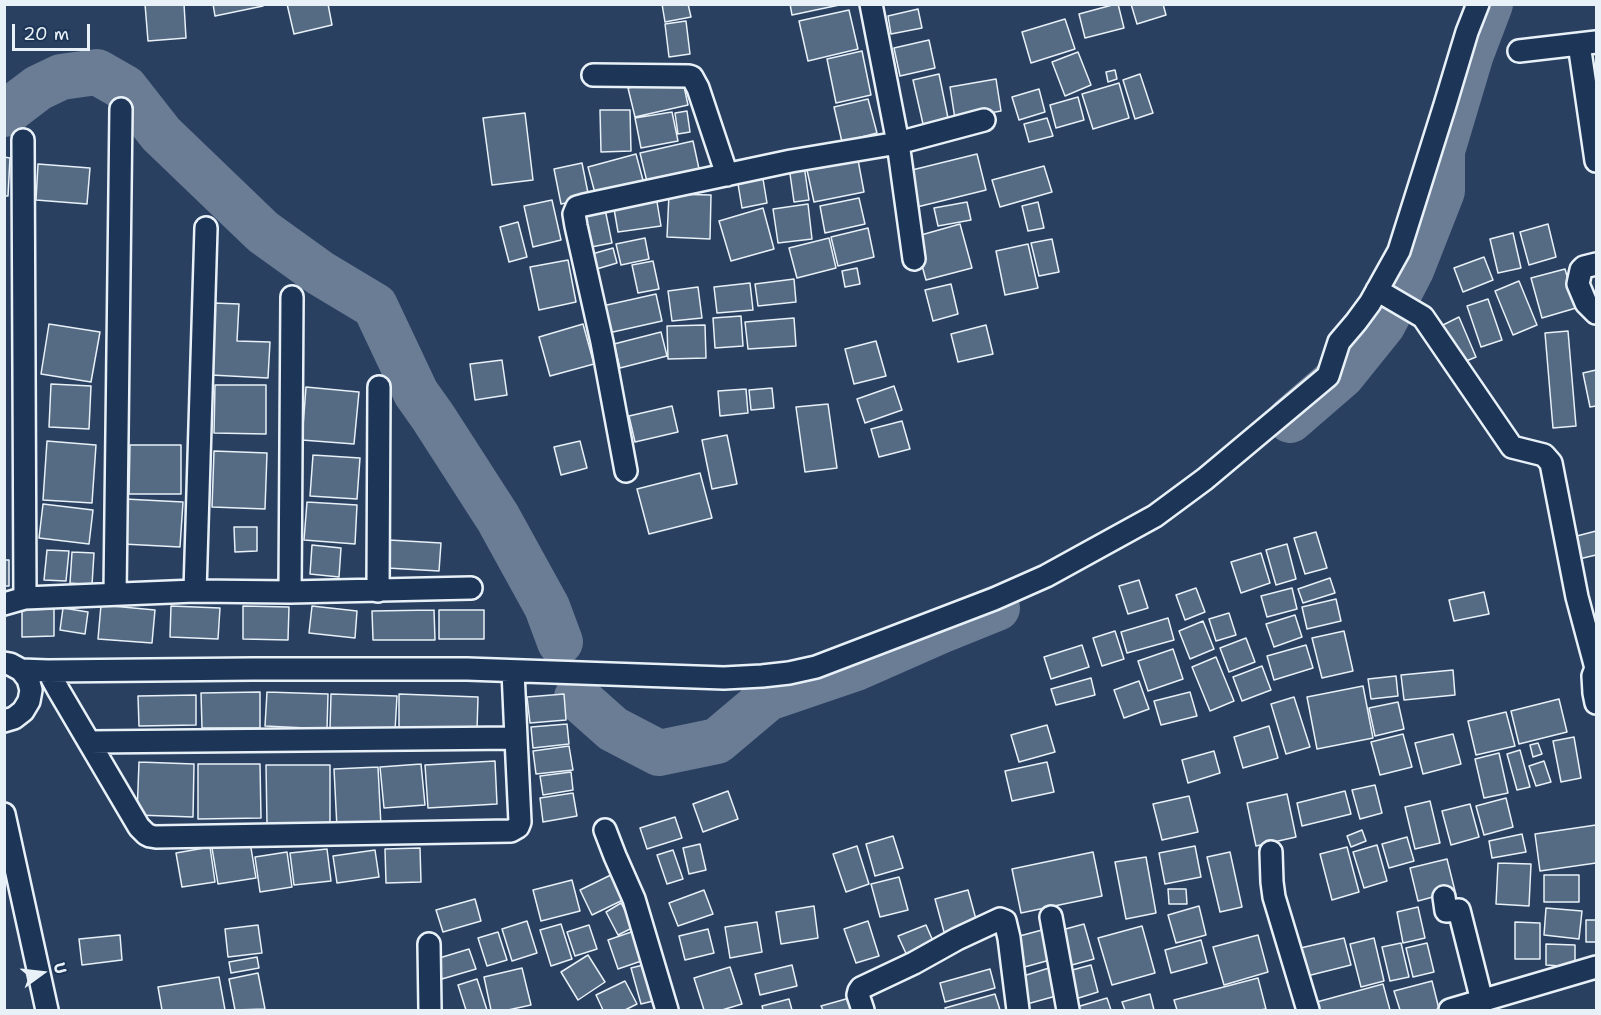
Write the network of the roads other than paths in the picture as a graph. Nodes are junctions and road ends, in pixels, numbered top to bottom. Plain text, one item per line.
1 (871, 4) edge
2 (1478, 4) edge
3 (1588, 43) edge
4 (1520, 51) dead end
5 (593, 75) dead end
6 (121, 109) dead end
7 (984, 120) dead end
8 (23, 140) dead end
9 (898, 143) junction
10 (1596, 161) edge
11 (727, 175) junction
12 (206, 228) dead end
13 (914, 259) dead end
14 (1596, 264) edge
15 (1377, 290) junction
16 (292, 297) dead end
17 (1596, 313) edge
18 (379, 387) dead end
19 (626, 471) dead end
20 (471, 588) dead end
21 (195, 591) junction
22 (378, 591) junction
23 (290, 592) junction
24 (115, 594) junction
25 (15, 601) edge
26 (13, 667) edge
27 (1596, 668) edge
28 (48, 671) junction
29 (513, 671) junction
30 (1596, 703) edge
31 (4, 721) edge
32 (516, 738) junction
33 (89, 742) junction
34 (4, 814) edge
35 (605, 830) dead end
36 (1272, 852) dead end
37 (1444, 897) dead end
38 (1051, 917) dead end
39 (429, 944) dead end
40 (1596, 967) edge
41 (1482, 1001) junction
42 (47, 1011) edge
43 (430, 1011) edge
44 (667, 1011) edge
45 (863, 1011) edge
46 (1018, 1011) edge
47 (1068, 1011) edge
48 (1308, 1011) edge
49 (1450, 1011) edge

1 - 9 street
2 - 15 street
3 - 4 street
3 - 10 street
5 - 11 street
6 - 24 street
7 - 9 street
8 - 25 street
9 - 11 street
9 - 13 street
11 - 19 street
12 - 21 street
14 - 17 street
15 - 27 street
15 - 29 street
16 - 23 street
18 - 22 street
20 - 22 street
21 - 23 street
21 - 24 street
22 - 23 street
24 - 25 street
26 - 28 street
26 - 31 street
27 - 30 street
28 - 29 street
28 - 33 street
29 - 32 street
32 - 33 street
32 - 33 street
34 - 42 street
35 - 44 street
36 - 48 street
37 - 41 street
38 - 47 street
39 - 43 street
40 - 41 street
41 - 49 street
45 - 46 street

